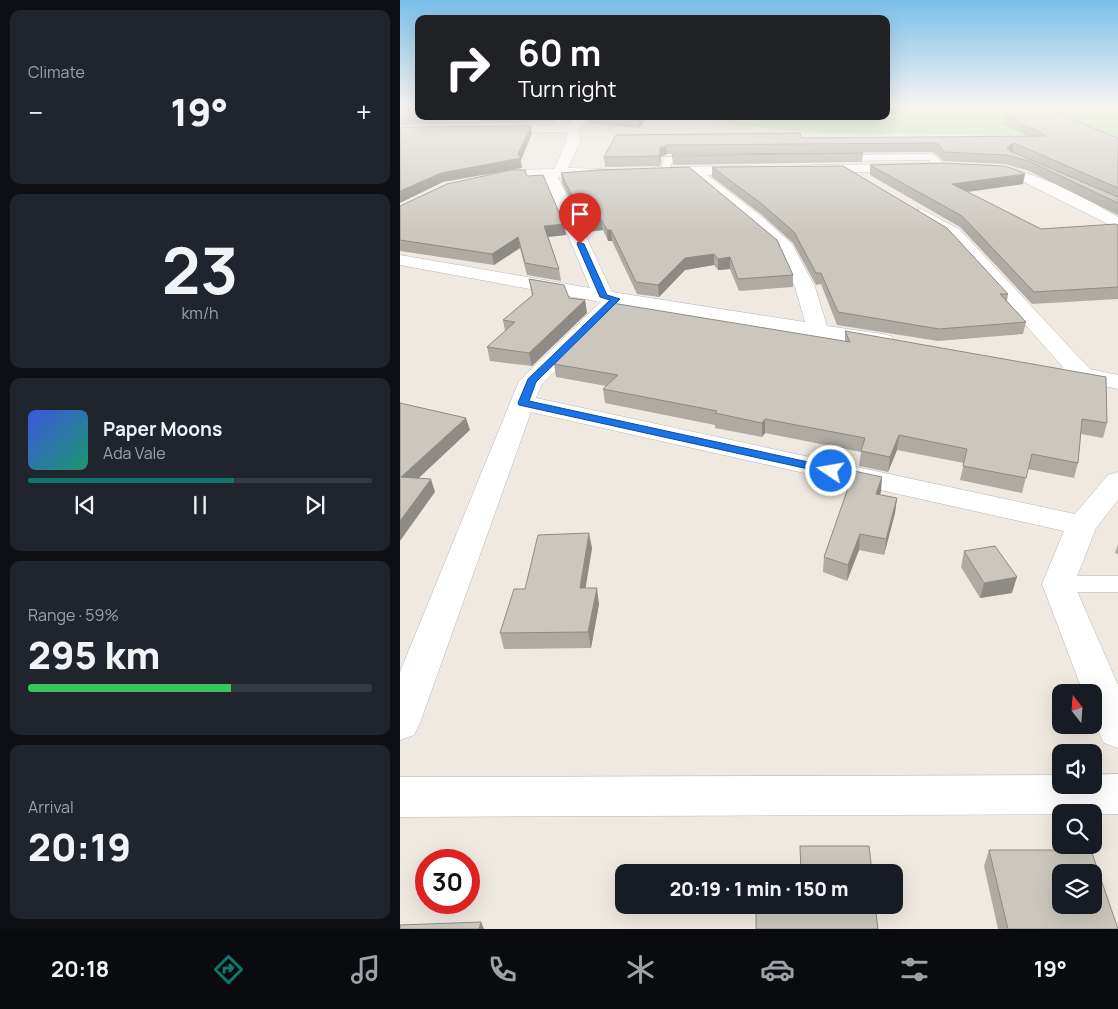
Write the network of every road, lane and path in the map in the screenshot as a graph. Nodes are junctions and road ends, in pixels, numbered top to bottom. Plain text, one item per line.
1 (568, 149) edge
2 (824, 158) edge
3 (707, 159) edge
4 (941, 167) junction
5 (959, 168) edge
6 (800, 169) edge
7 (847, 169) junction
8 (977, 169) edge
9 (761, 170) edge
10 (666, 171) junction
11 (693, 171) junction
12 (1034, 171) edge
13 (617, 172) edge
14 (646, 172) edge
15 (554, 173) junction
16 (1018, 174) junction
17 (472, 182) edge
18 (871, 184) edge
19 (904, 204) edge
20 (1118, 224) edge
21 (400, 260) edge
22 (610, 298) junction
23 (818, 330) junction
24 (906, 345) edge
25 (1052, 369) edge
26 (1082, 374) junction
27 (1118, 382) edge
28 (523, 403) junction
29 (1118, 482) edge
30 (1082, 526) junction
31 (1058, 584) junction
32 (1118, 584) edge
33 (400, 723) edge
34 (1118, 731) edge
35 (1118, 794) edge
36 (400, 797) edge

1 - 15 street
2 - 4 lane
3 - 10 lane
4 - 5 street
4 - 7 street
6 - 7 street
7 - 18 street
8 - 16 street
9 - 11 street
10 - 11 street
10 - 14 street
11 - 23 street
12 - 16 lane
13 - 15 street
15 - 17 street
15 - 22 street
16 - 20 street
19 - 26 street
21 - 22 street
22 - 23 street
22 - 28 street
23 - 24 street
25 - 26 street
26 - 27 street
28 - 30 street
28 - 33 street
29 - 30 street
30 - 31 street
31 - 32 lane
31 - 34 street
35 - 36 street

